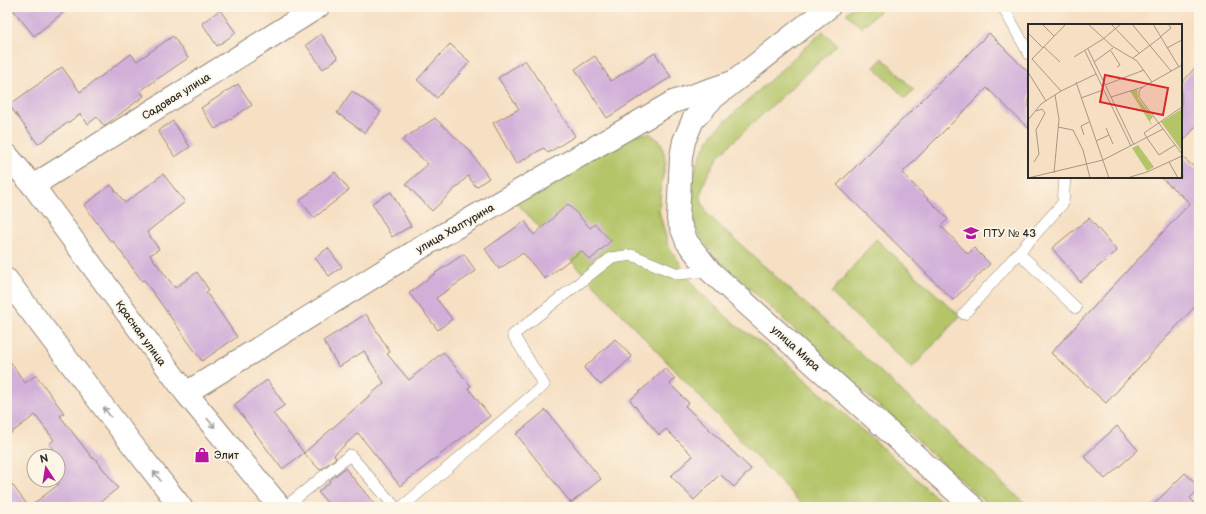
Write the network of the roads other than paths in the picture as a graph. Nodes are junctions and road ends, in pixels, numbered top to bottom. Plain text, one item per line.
1 (318, 7) edge
2 (830, 7) edge
3 (1002, 7) edge
4 (1028, 52) edge
5 (734, 82) junction
6 (7, 155) edge
7 (681, 157) joint
8 (1065, 178) edge
9 (34, 187) junction
10 (1019, 253) junction
11 (710, 271) junction
12 (11, 293) edge
13 (1076, 308) dead end
14 (964, 314) dead end
15 (186, 393) junction
16 (181, 507) edge
17 (280, 507) edge
18 (285, 507) edge
19 (395, 507) edge
20 (402, 507) edge
21 (973, 507) edge

1 - 9 street, Садовая улица
2 - 5 street, улица Халтурина
3 - 4 lane
5 - 7 street, улица Халтурина
5 - 15 street, улица Халтурина
6 - 9 street, Красная улица
7 - 11 street, улица Мира
8 - 10 lane
9 - 15 street, Красная улица
10 - 13 lane
10 - 14 lane
11 - 20 lane
11 - 21 street, улица Мира
16 -> 12 street
15 -> 17 street, Красная улица
18 - 19 lane

